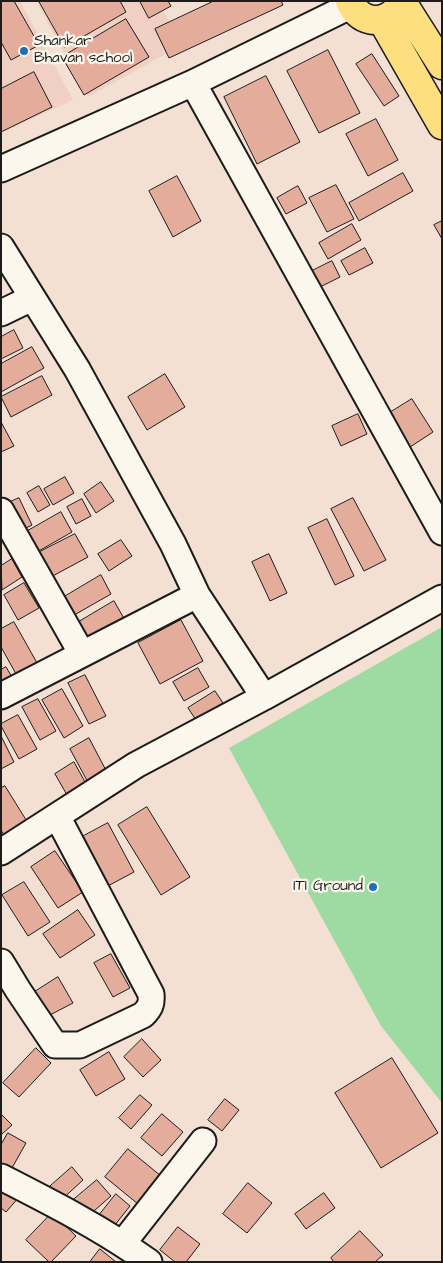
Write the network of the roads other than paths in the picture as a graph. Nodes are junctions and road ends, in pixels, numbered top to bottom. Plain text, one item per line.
1 (402, 2) edge
2 (351, 3) edge
3 (382, 20) junction
4 (442, 64) edge
5 (193, 83) junction
6 (442, 125) edge
7 (1, 169) edge
8 (1, 247) edge
9 (32, 298) junction
10 (1, 313) edge
11 (1, 511) edge
12 (442, 532) edge
13 (197, 595) junction
14 (442, 598) edge
15 (82, 654) junction
16 (1, 696) edge
17 (264, 696) junction
18 (57, 816) junction
19 (1, 852) edge
20 (1, 962) edge
21 (9, 996) edge
22 (203, 1141) dead end
23 (1, 1177) edge
24 (123, 1243) junction
25 (149, 1262) edge

1 - 3 main road
1 - 4 main road
2 - 3 main road
2 - 5 street
3 - 6 main road
5 - 7 street
5 - 12 street
8 - 9 street
9 - 10 street
9 - 13 street
11 - 15 street
13 - 15 street
13 - 17 street
14 - 17 street
15 - 16 street
17 - 18 street
18 - 19 street
18 - 21 street
20 - 21 street
22 - 24 street
23 - 24 street
24 - 25 street

